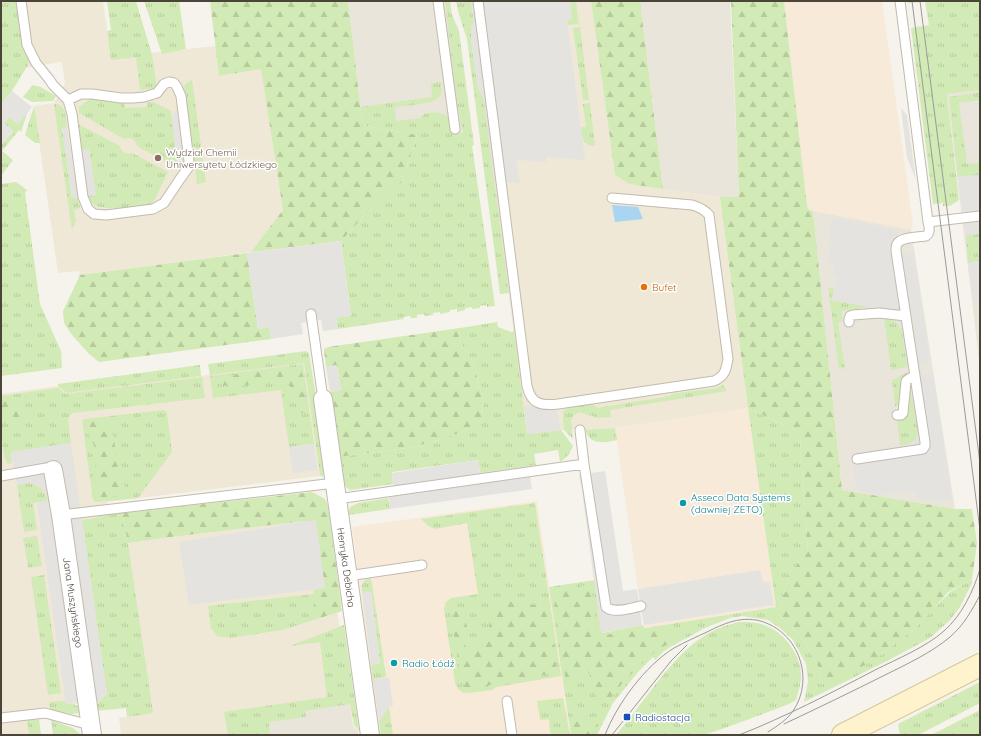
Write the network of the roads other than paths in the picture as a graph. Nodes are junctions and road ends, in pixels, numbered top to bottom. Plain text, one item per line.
1 (21, 1) edge
2 (438, 1) edge
3 (478, 1) edge
4 (900, 1) edge
5 (68, 100) junction
6 (456, 129) dead end
7 (612, 198) dead end
8 (980, 216) edge
9 (928, 222) junction
10 (311, 314) dead end
11 (906, 316) junction
12 (849, 322) dead end
13 (915, 378) junction
14 (323, 399) joint
15 (897, 415) dead end
16 (580, 430) dead end
17 (857, 459) dead end
18 (584, 464) junction
19 (53, 470) joint
20 (1, 476) edge
21 (336, 491) junction
22 (60, 515) junction
23 (422, 565) dead end
24 (348, 576) junction
25 (641, 606) dead end
26 (980, 665) edge
27 (507, 701) dead end
28 (1, 718) edge
29 (91, 730) edge
30 (370, 735) edge
31 (512, 735) edge
32 (843, 735) edge

1 - 5 lane
2 - 6 lane
3 - 7 lane
4 - 9 lane
5 - 5 lane
8 - 9 lane
9 - 11 lane
10 - 14 lane
11 - 12 lane
11 - 13 lane
13 - 15 lane
13 - 17 lane
14 - 21 street, Henryka Debicha
16 - 18 lane
18 - 21 lane
18 - 25 lane
19 - 20 lane
19 - 22 street, Jana Muszyńskiego
21 - 22 lane
21 - 24 street, Henryka Debicha
22 - 29 street, Jana Muszyńskiego
23 - 24 lane
24 - 30 street, Henryka Debicha
26 - 32 street
27 - 31 lane
28 - 29 lane

